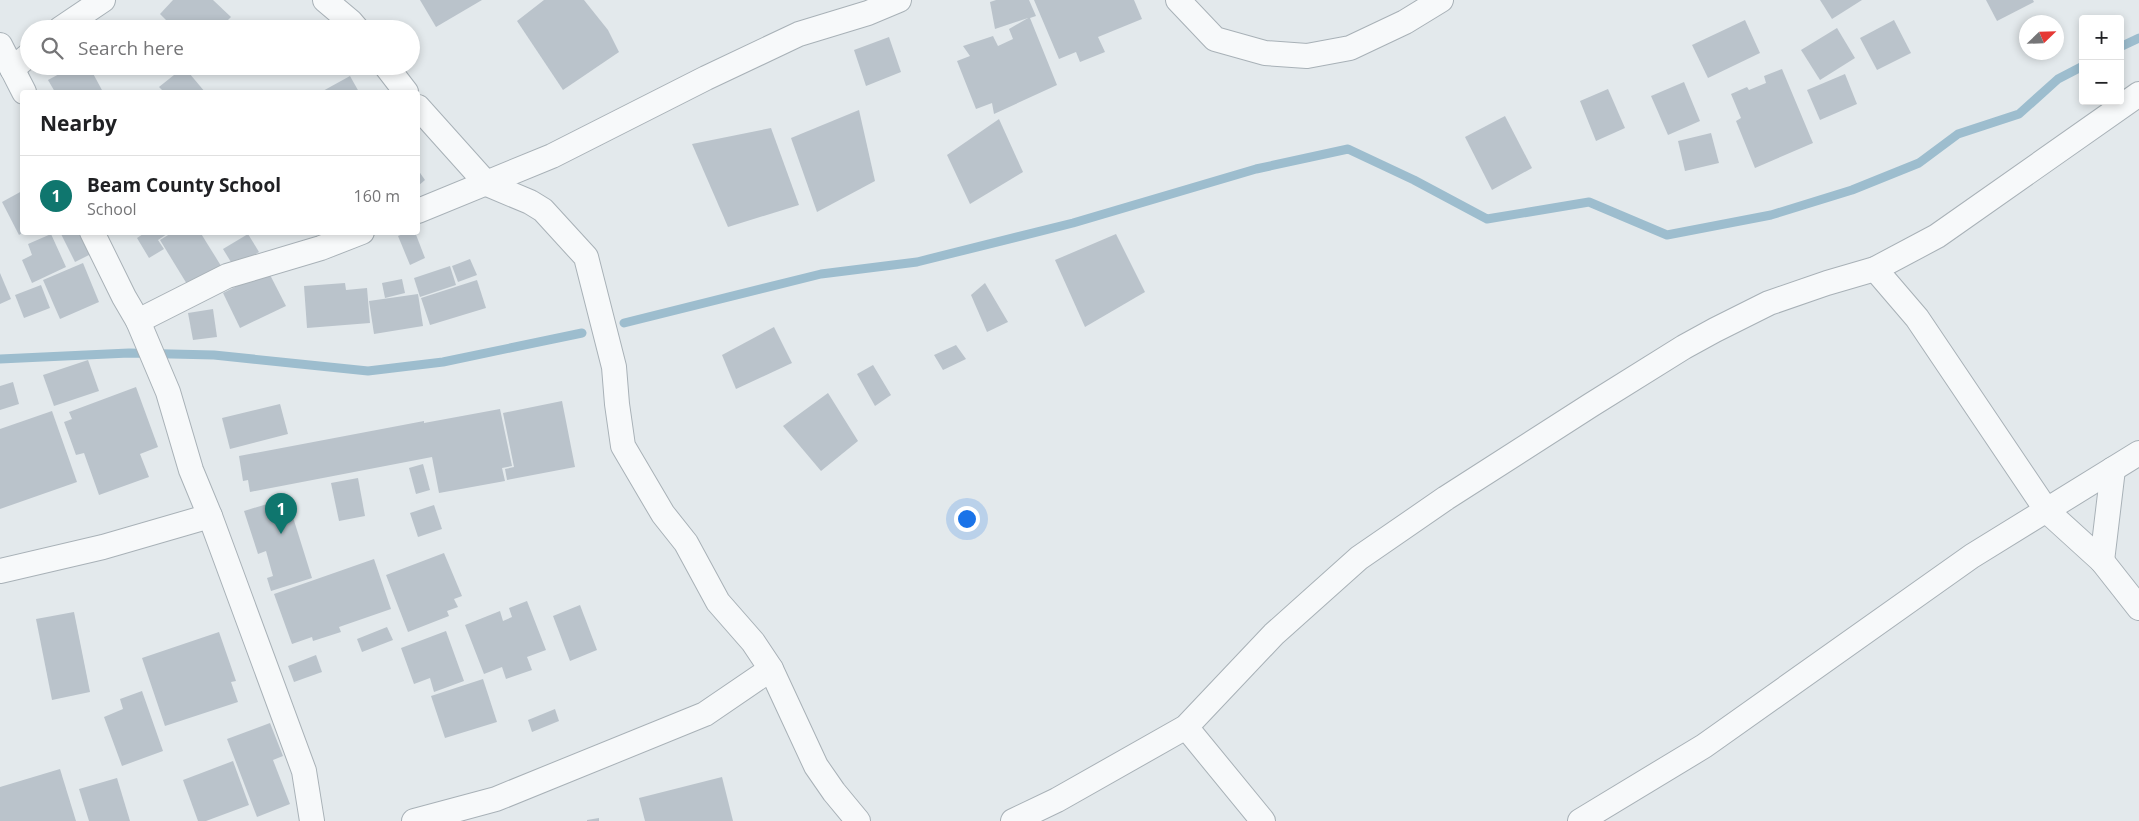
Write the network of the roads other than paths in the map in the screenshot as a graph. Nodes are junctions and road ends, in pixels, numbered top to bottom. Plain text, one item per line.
1 (103, 0) edge
2 (325, 0) edge
3 (899, 0) edge
4 (1178, 0) edge
5 (1441, 0) edge
6 (71, 20) edge
7 (349, 20) edge
8 (0, 45) edge
9 (20, 62) edge
10 (22, 75) edge
11 (393, 75) edge
12 (24, 90) edge
13 (404, 90) edge
14 (2139, 94) edge
15 (420, 109) edge
16 (486, 184) junction
17 (420, 210) edge
18 (93, 235) edge
19 (354, 235) edge
20 (1874, 270) junction
21 (142, 331) junction
22 (2139, 453) edge
23 (2113, 469) junction
24 (2047, 511) junction
25 (210, 516) junction
26 (2102, 562) junction
27 (0, 572) edge
28 (2139, 608) edge
29 (771, 669) junction
30 (1186, 727) junction
31 (312, 821) edge
32 (414, 821) edge
33 (858, 821) edge
34 (1014, 821) edge
35 (1264, 821) edge
36 (1580, 821) edge

1 - 6 street
2 - 7 street
3 - 16 street
4 - 5 street
8 - 9 street
10 - 12 street
11 - 13 street
14 - 20 street
15 - 16 street
16 - 17 street
16 - 29 street
18 - 21 street
19 - 21 street
20 - 24 street
20 - 30 street
21 - 25 street
22 - 23 street
23 - 24 street
23 - 26 street
24 - 26 street
24 - 36 street
25 - 27 street
25 - 31 street
26 - 28 street
29 - 32 street
29 - 33 street
30 - 34 street
30 - 35 street

